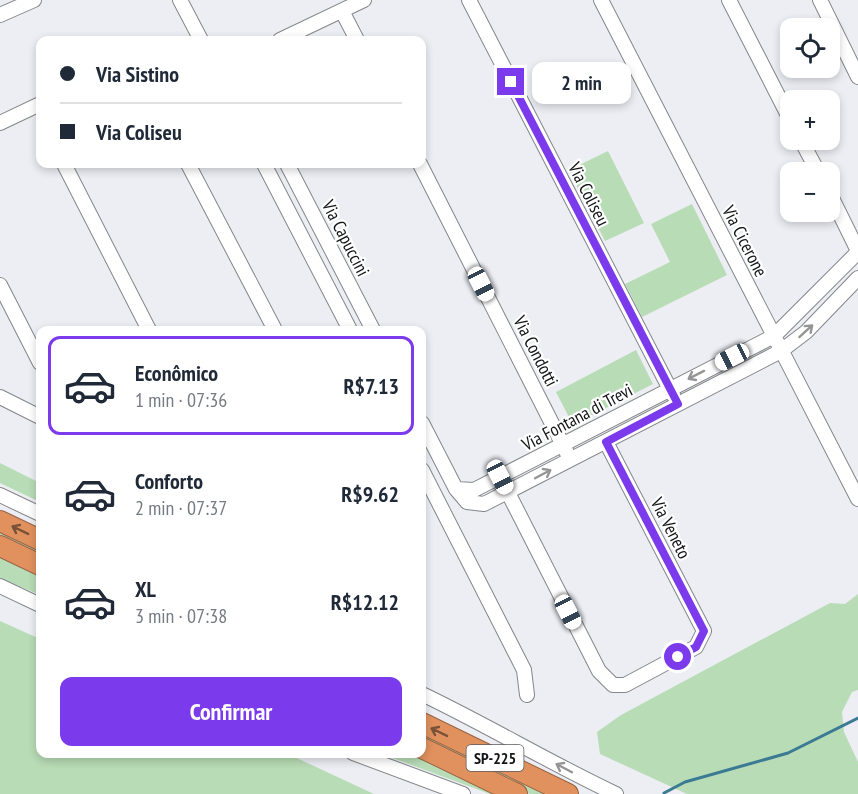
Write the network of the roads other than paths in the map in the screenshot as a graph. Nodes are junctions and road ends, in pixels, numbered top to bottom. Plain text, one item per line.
1 (34, 0) edge
2 (180, 0) edge
3 (364, 0) edge
4 (469, 0) edge
5 (601, 0) edge
6 (729, 0) edge
7 (819, 0) edge
8 (342, 11) junction
9 (0, 15) edge
10 (199, 36) edge
11 (289, 36) edge
12 (355, 36) edge
13 (858, 77) edge
14 (780, 99) edge
15 (36, 111) edge
16 (0, 123) edge
17 (66, 168) edge
18 (190, 168) edge
19 (266, 168) edge
20 (289, 168) edge
21 (422, 168) edge
22 (840, 209) edge
23 (854, 231) edge
24 (858, 251) edge
25 (858, 278) edge
26 (0, 285) edge
27 (147, 326) edge
28 (273, 326) edge
29 (348, 326) edge
30 (371, 326) edge
31 (774, 336) junction
32 (781, 351) junction
33 (36, 355) edge
34 (670, 388) junction
35 (0, 397) edge
36 (678, 404) junction
37 (36, 412) edge
38 (426, 431) edge
39 (606, 442) junction
40 (563, 445) junction
41 (570, 459) junction
42 (500, 477) junction
43 (426, 478) edge
44 (456, 489) junction
45 (508, 492) junction
46 (0, 495) edge
47 (858, 499) edge
48 (36, 512) edge
49 (0, 520) edge
50 (36, 538) edge
51 (0, 548) edge
52 (33, 562) edge
53 (0, 586) edge
54 (36, 603) edge
55 (527, 695) dead end
56 (426, 696) edge
57 (426, 725) edge
58 (426, 750) edge
59 (366, 758) edge
60 (463, 794) edge
61 (517, 794) edge
62 (568, 794) edge
63 (616, 794) edge

1 - 9 street
2 - 10 street
3 - 8 street
4 - 34 street, Via Coliseu
5 - 31 street, Via Cicerone
6 - 14 street
7 - 13 street
8 - 11 street
8 - 12 street
15 - 16 street
17 - 27 street
18 - 28 street
19 - 29 street
20 - 30 street, Via Capuccini
21 - 40 street, Via Condotti
22 - 23 street
23 - 24 street
24 - 31 street, Via Fontana di Trevi
32 -> 25 street, Via Fontana di Trevi
26 - 33 street
31 - 32 street, Via Cicerone
31 -> 34 street, Via Fontana di Trevi
32 - 36 street, Via Fontana di Trevi
32 - 47 street, Via Cicerone
34 - 36 street, Via Coliseu
34 - 40 street, Via Fontana di Trevi
35 - 37 street
36 - 39 street, Via Fontana di Trevi
38 - 44 street
39 - 41 street, Via Fontana di Trevi
39 - 45 street, Via Veneto
40 - 41 street, Via Condotti
40 - 42 street, Via Fontana di Trevi
45 -> 41 street, Via Fontana di Trevi
42 - 44 street, Via Fontana di Trevi
42 - 45 street
43 - 55 street
44 - 45 street, Via Fontana di Trevi
46 - 48 street
50 -> 49 highway
51 - 52 highway
53 - 54 street
63 -> 56 street
62 -> 57 highway, SP-225
58 - 61 highway, SP-225
59 - 60 street

